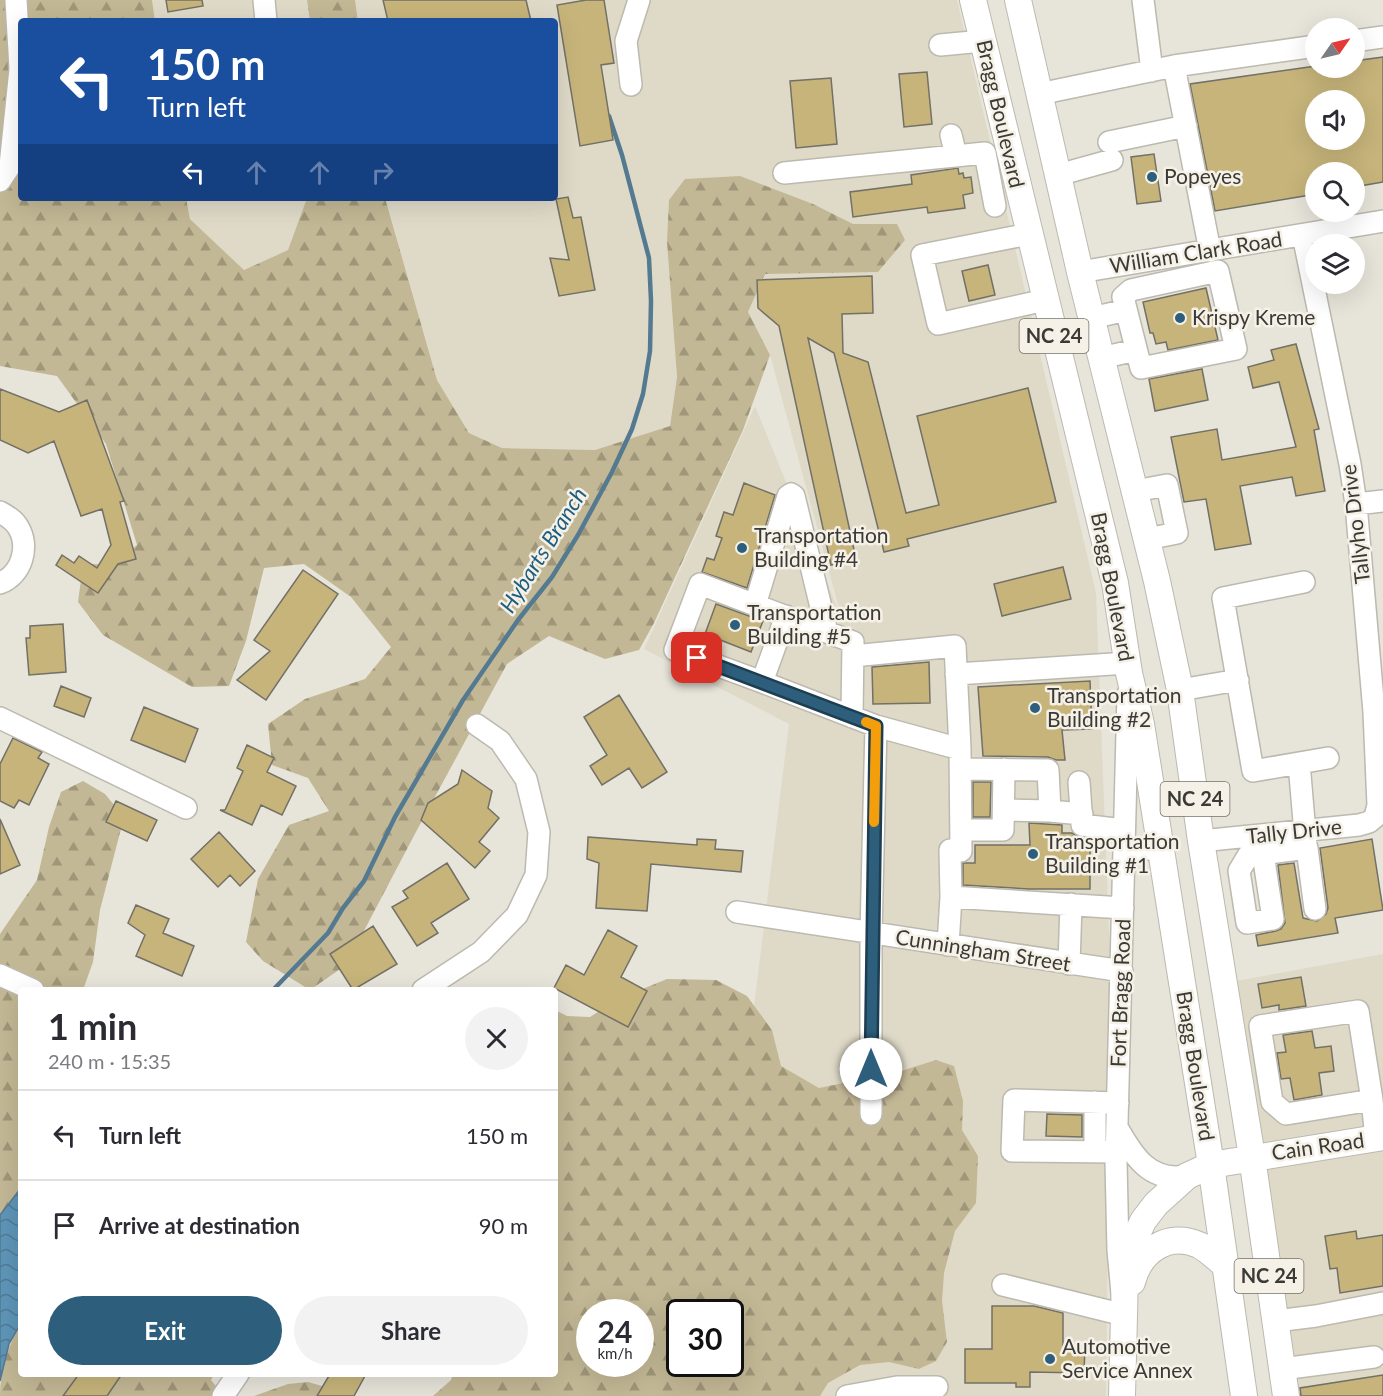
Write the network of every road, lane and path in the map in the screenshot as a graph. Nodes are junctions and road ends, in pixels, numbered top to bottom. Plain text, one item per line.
1 (16, 0) edge
2 (264, 0) edge
3 (639, 0) edge
4 (973, 0) edge
5 (1018, 0) edge
6 (1143, 0) edge
7 (266, 18) edge
8 (18, 34) edge
9 (1383, 37) edge
10 (1365, 39) edge
11 (982, 41) junction
12 (940, 45) dead end
13 (1305, 48) edge
14 (1174, 66) junction
15 (1152, 70) junction
16 (631, 85) dead end
17 (18, 88) edge
18 (1039, 94) junction
19 (1186, 126) junction
20 (951, 135) dead end
21 (956, 156) junction
22 (784, 173) dead end
23 (1058, 175) junction
24 (1003, 180) junction
25 (0, 181) edge
26 (995, 206) dead end
27 (1383, 221) edge
28 (1029, 234) junction
29 (1303, 235) junction
30 (1214, 258) junction
31 (1154, 260) junction
32 (1080, 272) junction
33 (1160, 284) junction
34 (1045, 300) junction
35 (1126, 310) junction
36 (1092, 318) junction
37 (1137, 350) junction
38 (1101, 358) junction
39 (1383, 501) edge
40 (1356, 504) junction
41 (0, 512) edge
42 (1304, 582) dead end
43 (0, 583) edge
44 (755, 604) junction
45 (786, 616) junction
46 (827, 632) junction
47 (852, 656) junction
48 (1128, 668) junction
49 (956, 674) junction
50 (1238, 680) junction
51 (762, 682) junction
52 (1180, 690) junction
53 (1378, 711) edge
54 (852, 717) junction
55 (0, 718) edge
56 (477, 725) dead end
57 (876, 726) junction
58 (1328, 758) dead end
59 (960, 759) junction
60 (1299, 763) junction
61 (1004, 769) junction
62 (1079, 782) dead end
63 (186, 808) dead end
64 (1004, 810) junction
65 (1050, 811) junction
66 (1082, 813) junction
67 (1379, 818) edge
68 (962, 830) junction
69 (1123, 830) junction
70 (1306, 839) junction
71 (1201, 841) junction
72 (1161, 849) junction
73 (1124, 860) junction
74 (951, 897) junction
75 (1071, 904) junction
76 (1124, 908) junction
77 (1315, 909) dead end
78 (737, 912) dead end
79 (872, 934) junction
80 (948, 945) junction
81 (1069, 964) junction
82 (1122, 972) junction
83 (0, 975) edge
84 (26, 987) edge
85 (428, 987) edge
86 (1262, 1034) junction
87 (1233, 1038) junction
88 (1269, 1080) junction
89 (1241, 1085) junction
90 (1372, 1100) junction
91 (1095, 1102) junction
92 (1118, 1103) junction
93 (871, 1114) dead end
94 (1117, 1127) junction
95 (1380, 1138) edge
96 (1095, 1152) junction
97 (1116, 1152) junction
98 (1252, 1157) junction
99 (1201, 1169) junction
100 (1226, 1266) junction
101 (1004, 1285) dead end
102 (1383, 1295) edge
103 (1383, 1303) edge
104 (1315, 1312) junction
105 (1124, 1315) junction
106 (1275, 1321) junction
107 (1374, 1357) dead end
108 (1282, 1369) junction
109 (235, 1377) edge
110 (937, 1387) dead end
111 (223, 1396) edge
112 (847, 1396) edge
113 (1122, 1396) edge
114 (1244, 1396) edge
115 (1286, 1396) edge

1 - 8 street
2 - 7 street
3 - 16 street
4 - 11 main road, Bragg Boulevard / NC 24
5 - 18 main road, Bragg Boulevard / NC 24
6 - 15 street
9 - 10 street
11 - 12 street
11 - 24 main road, Bragg Boulevard / NC 24
13 - 14 street
14 - 15 street
14 - 19 street
15 - 18 street
17 - 25 street
18 - 23 main road, Bragg Boulevard / NC 24
19 - 23 street
19 - 30 street
20 - 21 street
21 - 22 street
21 - 24 street
23 - 32 main road, Bragg Boulevard / NC 24
24 - 26 street
24 - 28 main road, Bragg Boulevard / NC 24
27 - 29 street, William Clark Road
28 - 34 main road, Bragg Boulevard / NC 24
28 - 34 street
29 - 30 street, William Clark Road
29 - 40 street, Tallyho Drive
30 - 31 street, William Clark Road
30 - 33 street
30 - 37 street
31 - 32 street, William Clark Road
31 - 33 street
32 - 36 main road, Bragg Boulevard / NC 24
33 - 35 street
34 - 48 main road, Bragg Boulevard / NC 24
35 - 36 street
35 - 37 street
36 - 38 main road, Bragg Boulevard / NC 24
37 - 38 street
38 - 52 main road, Bragg Boulevard / NC 24
39 - 40 street
40 - 53 street, Tallyho Drive
41 - 43 street
42 - 50 street
44 - 45 street
44 - 46 street
44 - 51 street
45 - 46 street
45 - 51 street
46 - 47 street
47 - 49 street
47 - 54 street
48 - 49 street
48 - 69 street, Fort Bragg Road
48 - 72 main road, Bragg Boulevard / NC 24
49 - 59 street
50 - 52 street
50 - 60 street
51 - 54 street
52 - 71 main road, Bragg Boulevard / NC 24
53 - 67 street, Tallyho Drive
54 - 57 street
55 - 63 street
56 - 85 street
57 - 59 street
57 - 79 street
58 - 60 street
59 - 61 street
59 - 68 street
60 - 70 street
61 - 64 street
61 - 65 street
62 - 66 street
64 - 65 street
64 - 68 street
65 - 66 street
66 - 69 street
67 - 70 street, Tally Drive
68 - 74 street
69 - 73 street, Fort Bragg Road
70 - 71 street, Tally Drive
70 - 77 street
71 - 87 main road, Bragg Boulevard / NC 24
72 - 73 street
72 - 99 main road, Bragg Boulevard / NC 24
73 - 76 street, Fort Bragg Road
74 - 75 street
74 - 80 street
75 - 76 street
75 - 81 street
76 - 82 street, Fort Bragg Road
78 - 79 street, Cunningham Street
79 - 80 street, Cunningham Street
79 - 93 street
80 - 81 street, Cunningham Street
81 - 82 street, Cunningham Street
82 - 92 street, Fort Bragg Road
83 - 84 street
86 - 87 street
86 - 88 street
86 - 90 street
87 - 89 main road, Bragg Boulevard / NC 24
88 - 89 street
88 - 90 street
89 - 98 main road, Bragg Boulevard / NC 24
90 - 95 street
91 - 92 street
91 - 96 street
91 - 96 street
92 - 94 street, Fort Bragg Road
94 - 97 street, Fort Bragg Road
94 - 99 street
95 - 98 main road, Cain Road
96 - 97 street
97 - 105 street, Fort Bragg Road
98 - 99 main road
98 - 106 main road, Bragg Boulevard / NC 24
99 - 100 main road, Bragg Boulevard / NC 24
99 - 105 main road, Fort Bragg Road
100 - 105 main road
100 - 114 main road, Bragg Boulevard / NC 24
101 - 105 street
102 - 104 street
103 - 104 street
104 - 106 street
105 - 113 main road, Fort Bragg Road
106 - 108 main road, Bragg Boulevard / NC 24
107 - 108 street
108 - 115 main road, Bragg Boulevard / NC 24
109 - 111 street
110 - 112 street

